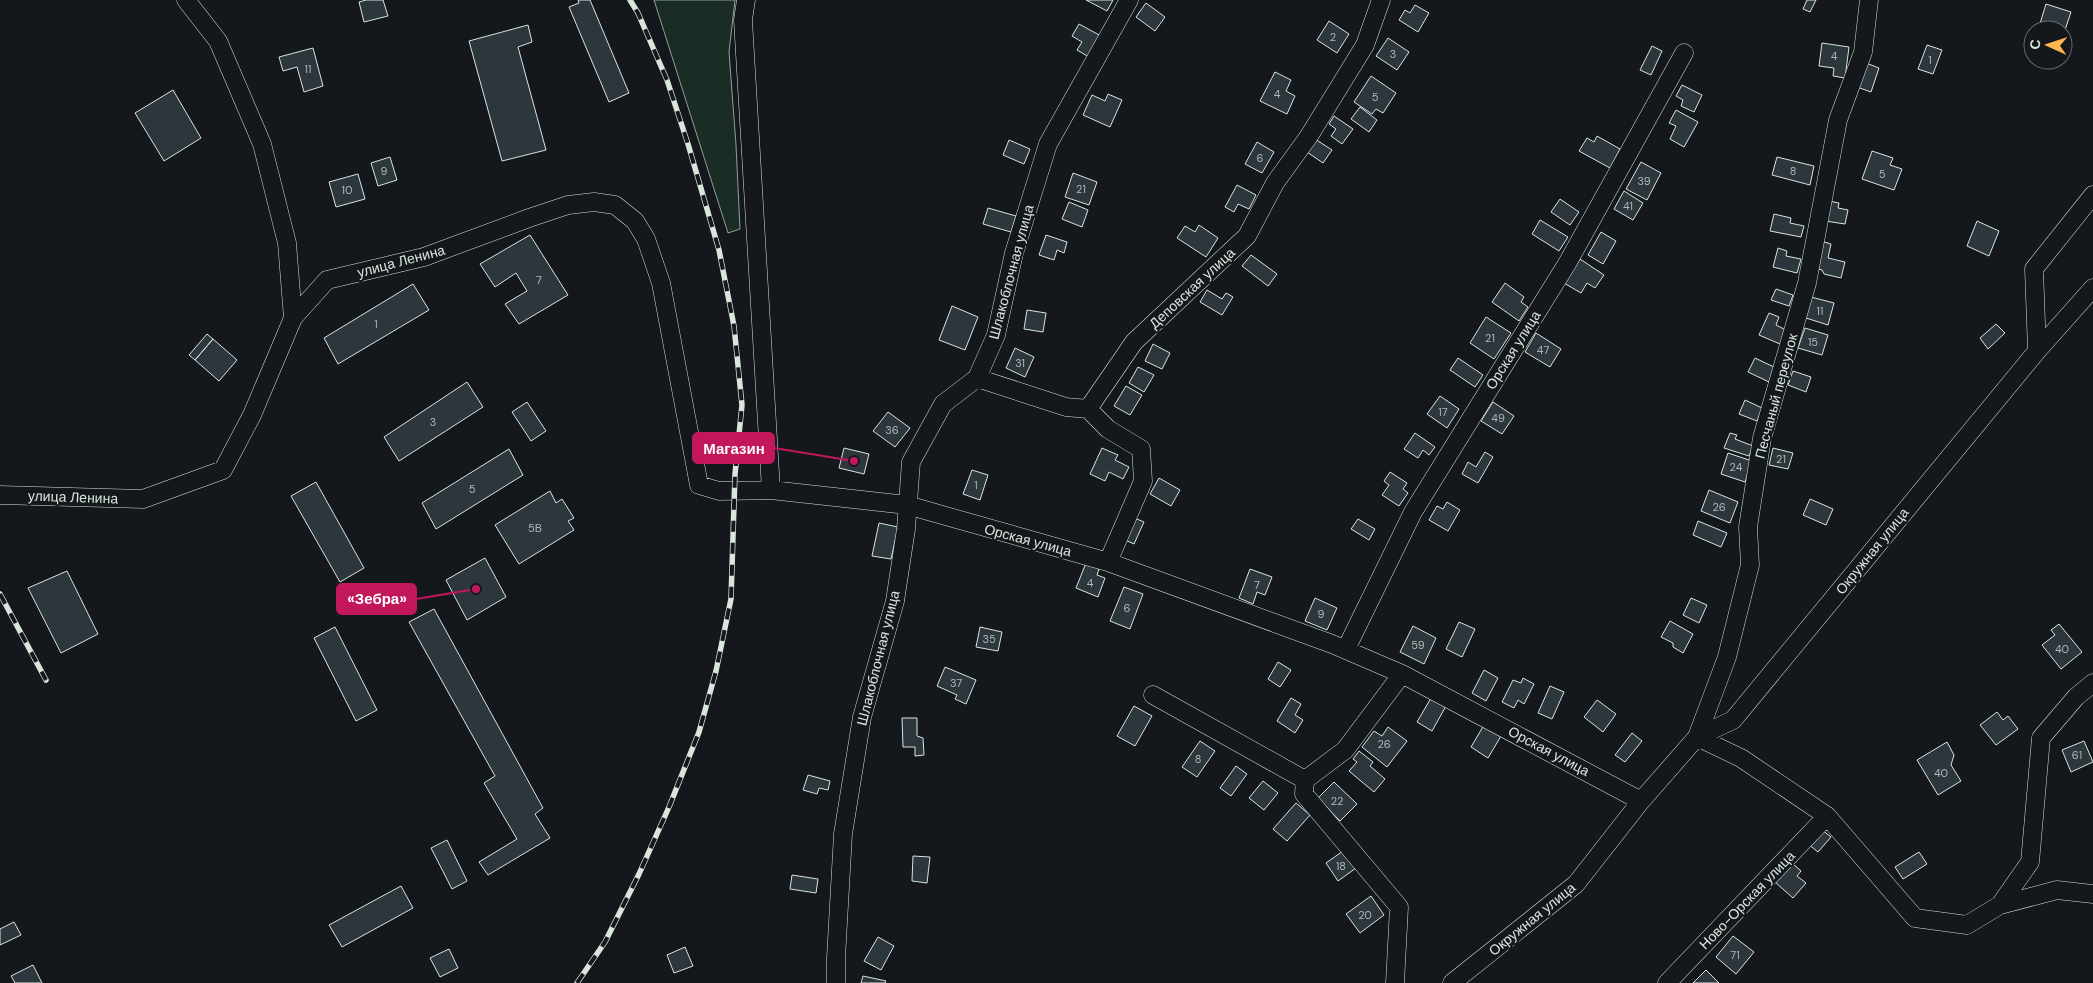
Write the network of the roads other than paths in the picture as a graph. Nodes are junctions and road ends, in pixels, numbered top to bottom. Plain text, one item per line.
1 (186, 0) edge
2 (746, 0) edge
3 (1129, 0) edge
4 (1381, 0) edge
5 (1869, 0) edge
6 (1684, 53) dead end
7 (2093, 195) edge
8 (2093, 288) edge
9 (293, 318) junction
10 (2037, 351) junction
11 (977, 378) junction
12 (1088, 409) junction
13 (699, 485) joint
14 (771, 490) junction
15 (0, 495) edge
16 (907, 505) junction
17 (1108, 562) junction
18 (1346, 649) junction
19 (1402, 674) junction
20 (2093, 683) edge
21 (1153, 695) dead end
22 (1697, 737) junction
23 (1305, 780) junction
24 (1641, 801) junction
25 (1827, 816) junction
26 (2093, 894) edge
27 (2000, 905) junction
28 (836, 983) edge
29 (1395, 983) edge
30 (1452, 983) edge
31 (1667, 983) edge

1 - 9 street
2 - 14 street
3 - 11 street, Шлакоблочная улица
4 - 12 street, Деповская улица
5 - 22 street, Песчаный переулок
6 - 18 street, Орская улица
7 - 10 street
8 - 10 street, Окружная улица
9 - 13 street, улица Ленина
9 - 15 street, улица Ленина
10 - 22 street, Окружная улица
11 - 12 street
11 - 16 street, Шлакоблочная улица
12 - 17 street
13 - 14 street, Орская улица
14 - 16 street, Орская улица
16 - 17 street, Орская улица
16 - 28 street, Шлакоблочная улица
17 - 18 street, Орская улица
18 - 19 street, Орская улица
19 - 23 street
19 - 24 street, Орская улица
20 - 27 street
21 - 23 street
22 - 24 street, Песчаный переулок
22 - 25 street
23 - 29 street
24 - 30 street, Окружная улица
25 - 27 street
25 - 31 street, Ново-Орская улица
26 - 27 street

